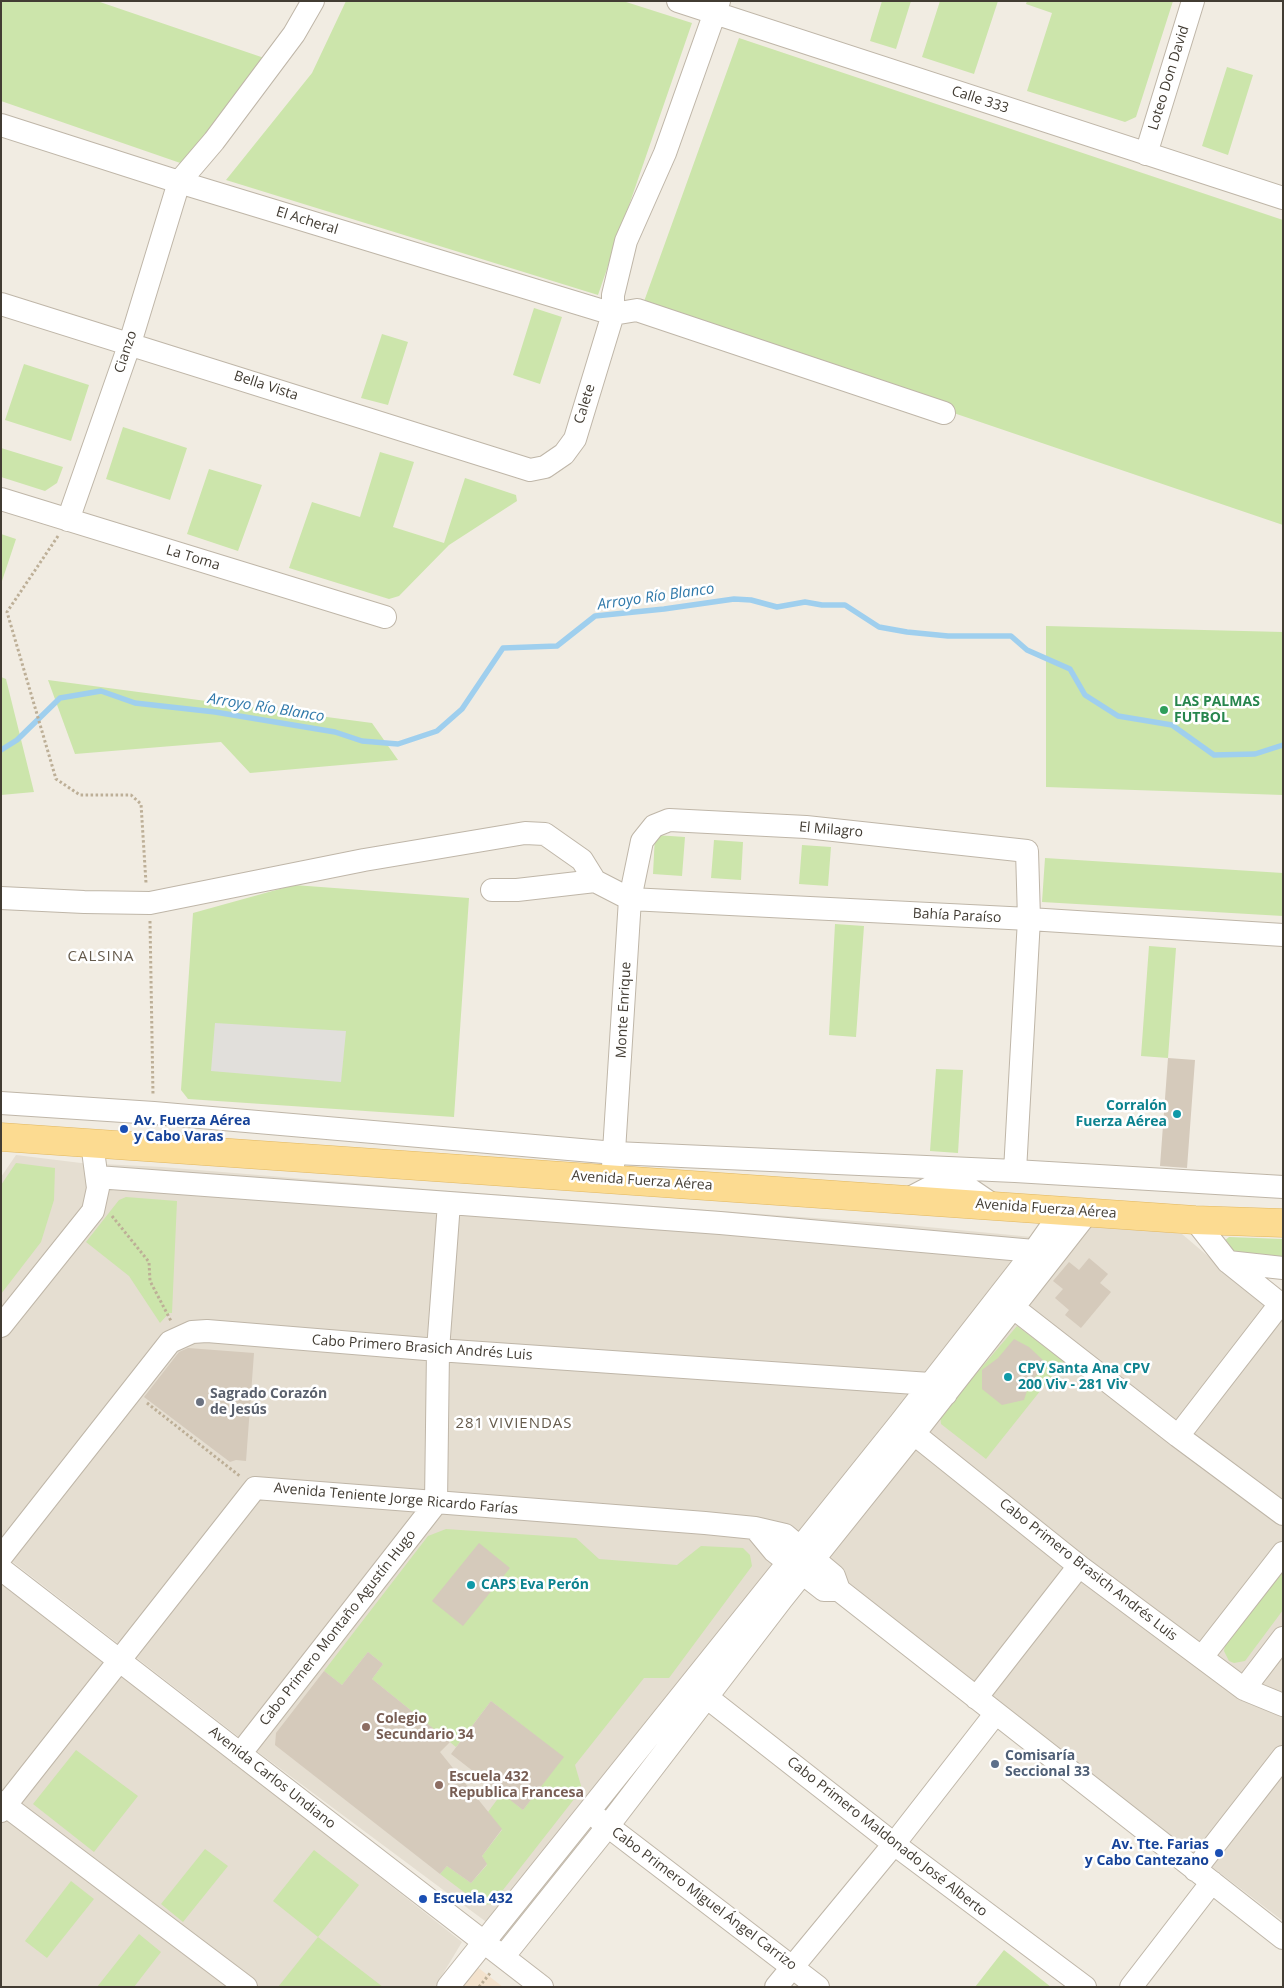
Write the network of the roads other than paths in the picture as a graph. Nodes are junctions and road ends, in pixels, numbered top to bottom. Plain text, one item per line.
1 (312, 1) edge
2 (678, 1) edge
3 (1193, 1) edge
4 (717, 7) edge
5 (1, 125) edge
6 (1146, 154) junction
7 (179, 182) junction
8 (1283, 198) edge
9 (1, 304) edge
10 (613, 314) junction
11 (130, 343) junction
12 (944, 413) dead end
13 (530, 470) joint
14 (1, 499) edge
15 (68, 520) junction
16 (385, 617) dead end
17 (642, 841) joint
18 (595, 881) junction
19 (492, 890) dead end
20 (1, 898) edge
21 (630, 899) junction
22 (1029, 920) junction
23 (1283, 935) edge
24 (1, 1103) edge
25 (1, 1137) edge
26 (92, 1143) junction
27 (614, 1166) junction
28 (1015, 1171) junction
29 (97, 1177) junction
30 (1283, 1187) edge
31 (449, 1203) junction
32 (1076, 1211) junction
33 (1194, 1220) junction
34 (1283, 1223) edge
35 (1034, 1250) junction
36 (1228, 1262) junction
37 (1283, 1268) edge
38 (1006, 1302) junction
39 (1281, 1305) edge
40 (1, 1326) edge
41 (438, 1350) junction
42 (938, 1389) junction
43 (907, 1429) junction
44 (1178, 1436) junction
45 (436, 1503) junction
46 (1283, 1514) edge
47 (1283, 1553) edge
48 (1, 1557) edge
49 (801, 1560) junction
50 (1079, 1566) junction
51 (1, 1569) edge
52 (1283, 1638) edge
53 (1202, 1658) junction
54 (119, 1659) junction
55 (1244, 1689) junction
56 (699, 1691) junction
57 (976, 1698) junction
58 (1283, 1706) edge
59 (996, 1713) junction
60 (240, 1754) junction
61 (1283, 1757) edge
62 (3, 1806) edge
63 (589, 1812) junction
64 (608, 1826) junction
65 (894, 1844) junction
66 (1203, 1876) junction
67 (1283, 1938) edge
68 (484, 1941) junction
69 (503, 1957) junction
70 (792, 1967) junction
71 (246, 1987) edge
72 (448, 1987) edge
73 (542, 1987) edge
74 (776, 1987) edge
75 (818, 1987) edge
76 (1085, 1987) edge
77 (1131, 1987) edge

1 - 7 street
2 - 4 street, Calle 333
3 - 6 street, Loteo Don David
4 - 6 street, Calle 333
4 - 10 street, Calete
5 - 7 street, El Acheral
6 - 8 street, Calle 333
7 - 10 street, El Acheral
7 - 11 street, Cianzo
9 - 11 street, Bella Vista
10 - 12 street
10 - 13 street, Calete
11 - 13 street, Bella Vista
11 - 15 street, Cianzo
14 - 15 street, La Toma
15 - 16 street, La Toma
17 - 21 street, Monte Enrique
17 - 22 street, El Milagro
18 - 19 street
18 - 20 street
18 - 21 street
21 - 22 street, Bahía Paraíso
21 - 27 street, Monte Enrique
22 - 23 street, Bahía Paraíso
22 - 28 street
24 - 27 street
25 - 26 main road, Avenida Fuerza Aérea
26 - 27 main road, Avenida Fuerza Aérea
26 - 29 street
27 - 28 street
27 - 32 main road, Avenida Fuerza Aérea
28 - 30 street
29 - 31 street
29 - 40 street
31 - 35 street
31 - 41 street
32 - 33 main road, Avenida Fuerza Aérea
32 - 35 street
32 - 38 street
33 - 34 main road, Avenida Fuerza Aérea
33 - 36 street
35 - 38 street
36 - 37 street
36 - 39 street
38 - 42 street
38 - 44 street
39 - 44 street
41 - 42 street, Cabo Primero Brasich Andrés Luis
41 - 45 street
41 - 48 street, Cabo Primero Brasich Andrés Luis
42 - 43 street
43 - 49 street
43 - 50 street, Cabo Primero Brasich Andrés Luis
44 - 46 street
45 - 49 street, Avenida Teniente Jorge Ricardo Farías
45 - 54 street, Avenida Teniente Jorge Ricardo Farías
45 - 60 street, Cabo Primero Montaño Agustín Hugo
47 - 53 street
49 - 56 street
49 - 57 street, Avenida Teniente Jorge Ricardo Farías
50 - 53 street, Cabo Primero Brasich Andrés Luis
50 - 57 street
51 - 54 street, Avenida Carlos Undiano
52 - 55 street
53 - 55 street, Cabo Primero Brasich Andrés Luis
54 - 60 street, Avenida Carlos Undiano
54 - 62 street, Avenida Teniente Jorge Ricardo Farías
55 - 58 street, Cabo Primero Brasich Andrés Luis
56 - 63 street
56 - 64 street
56 - 65 street, Cabo Primero Maldonado José Alberto
57 - 59 street, Avenida Teniente Jorge Ricardo Farías
59 - 65 street
59 - 66 street, Avenida Teniente Jorge Ricardo Farías
60 - 68 street, Avenida Carlos Undiano
61 - 66 street
62 - 71 street
63 - 64 street, Cabo Primero Miguel Ángel Carrizo
63 - 68 street
64 - 69 street
64 - 70 street, Cabo Primero Miguel Ángel Carrizo
65 - 70 street
65 - 76 street, Cabo Primero Maldonado José Alberto
66 - 67 street, Avenida Teniente Jorge Ricardo Farías
66 - 77 street
68 - 69 street, Avenida Carlos Undiano
68 - 72 street
69 - 73 street, Avenida Carlos Undiano
70 - 74 street
70 - 75 street, Cabo Primero Miguel Ángel Carrizo

